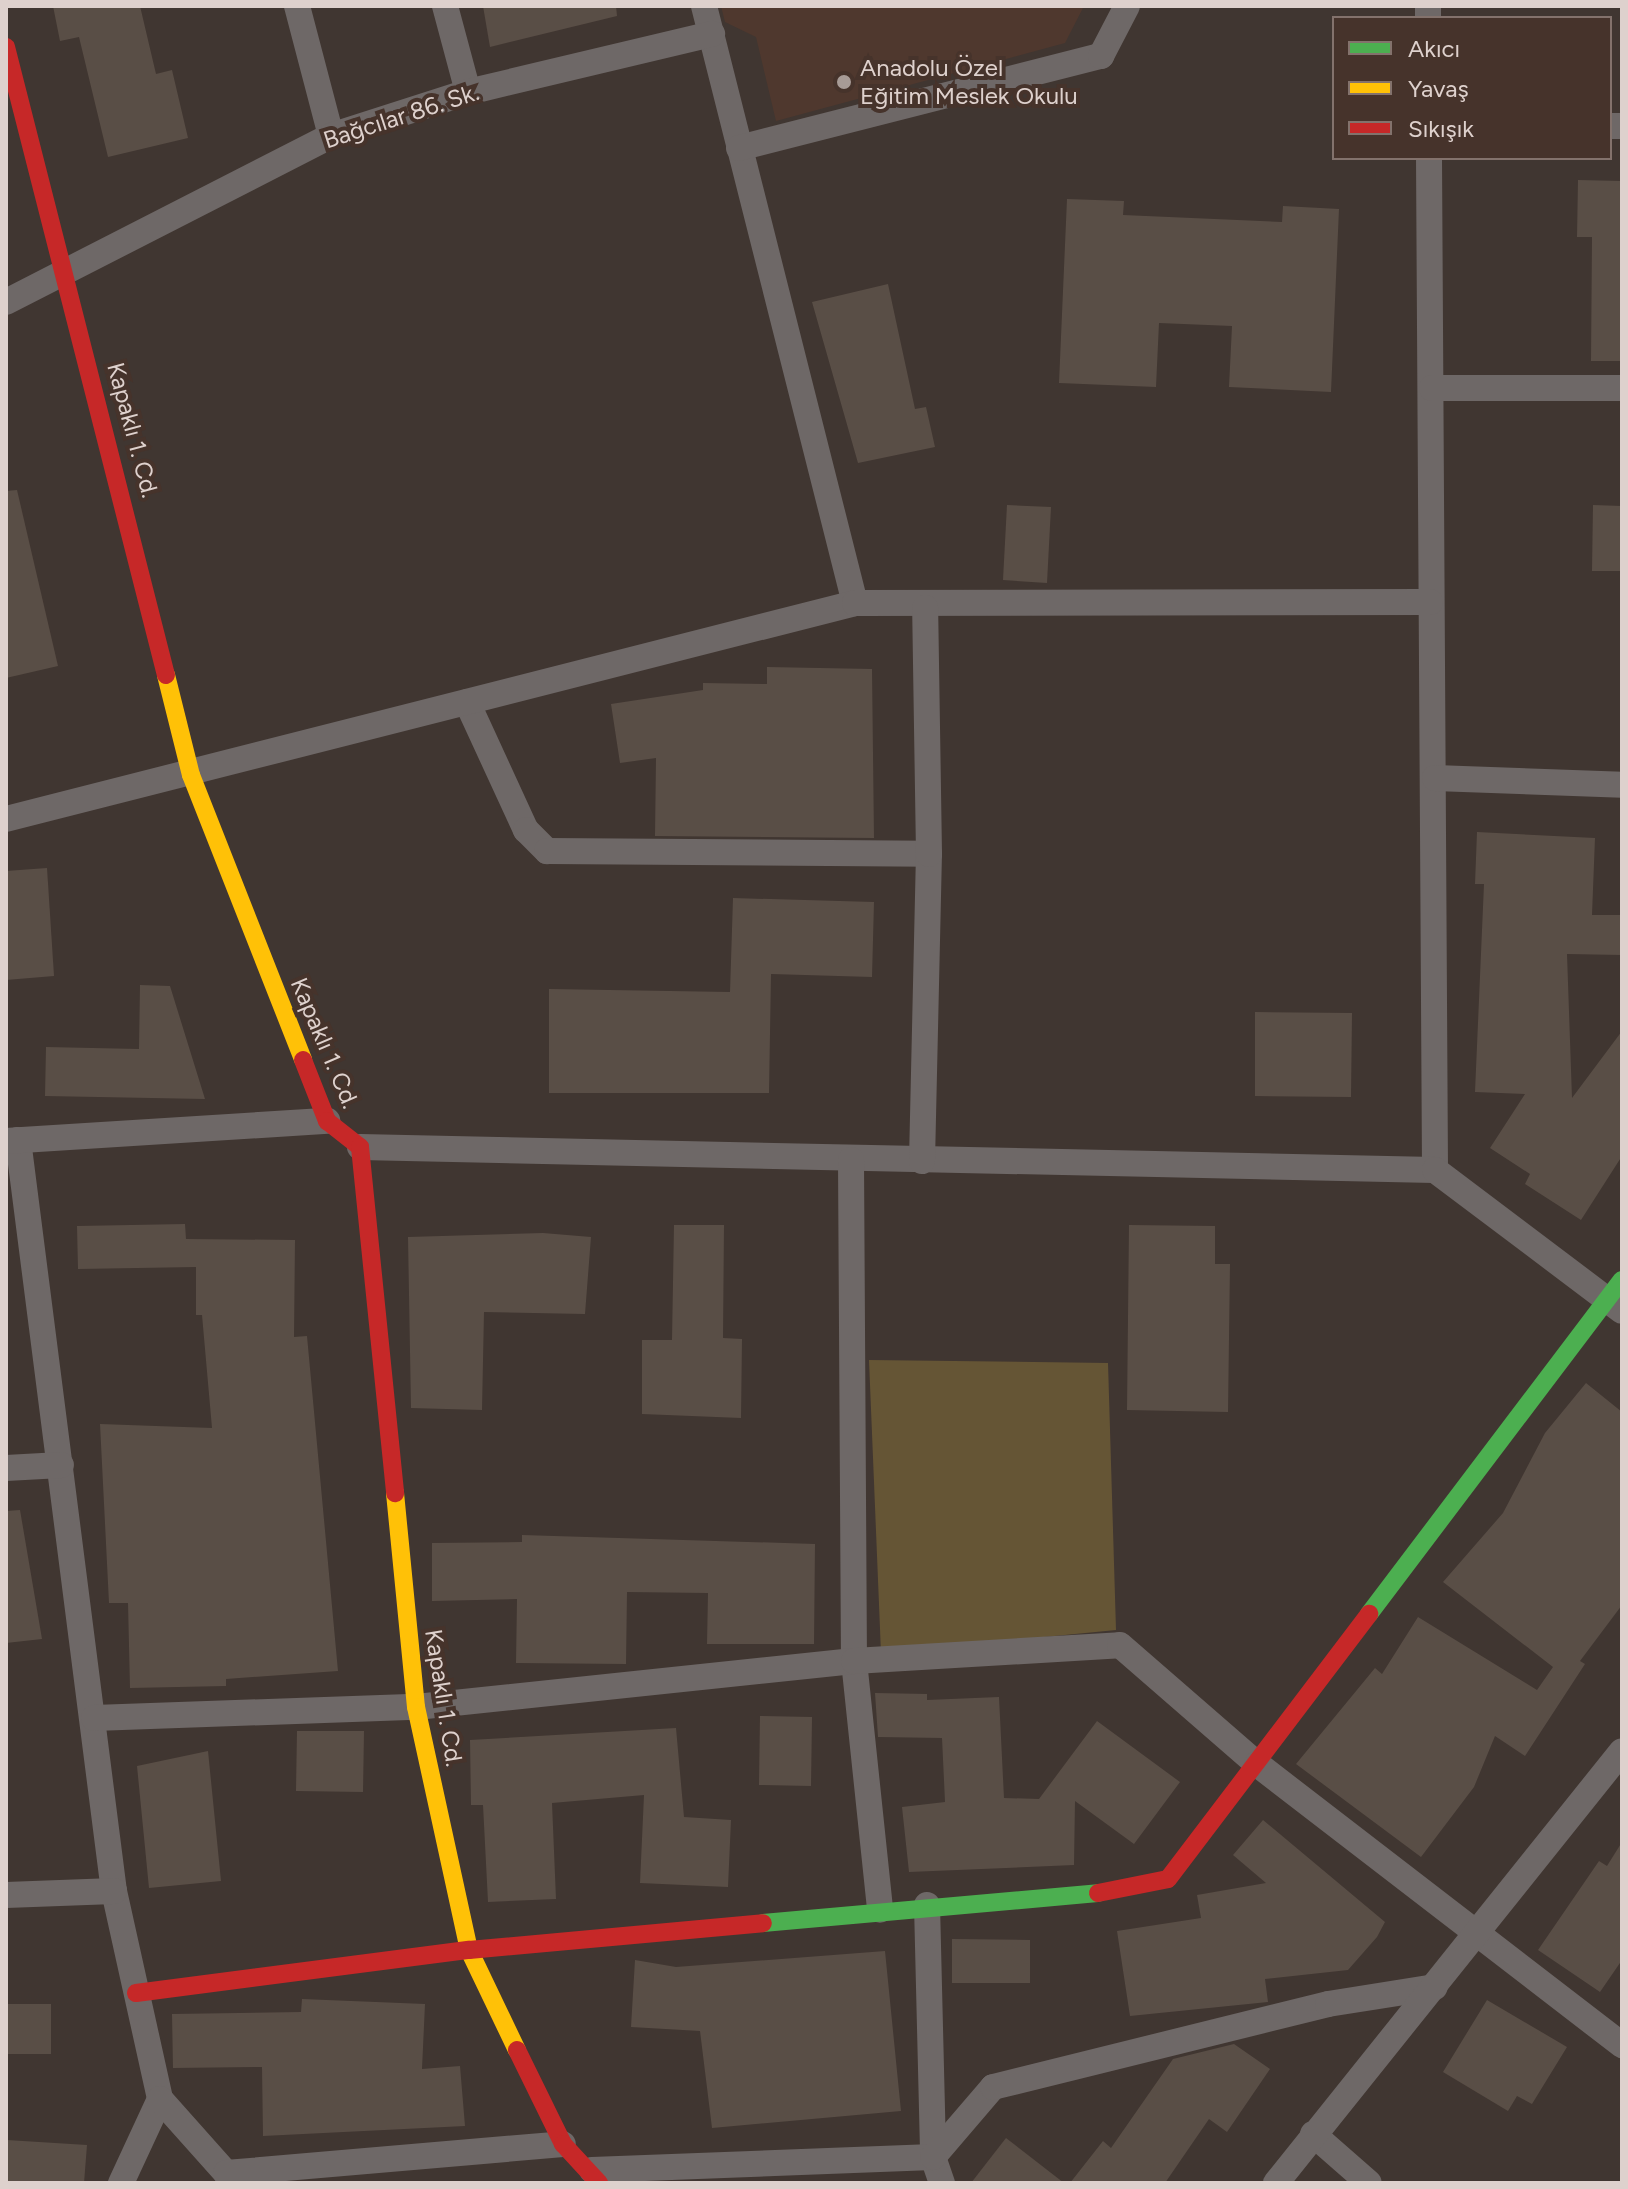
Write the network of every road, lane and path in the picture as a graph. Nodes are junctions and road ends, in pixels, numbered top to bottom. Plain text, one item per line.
1 (297, 6) edge
2 (445, 6) edge
3 (704, 6) edge
4 (1127, 6) edge
5 (712, 34) junction
6 (6, 47) edge
7 (468, 92) junction
8 (331, 136) junction
9 (739, 148) junction
10 (1429, 160) edge
11 (68, 277) junction
12 (6, 302) edge
13 (1432, 388) junction
14 (1622, 388) edge
15 (1430, 602) junction
16 (855, 603) junction
17 (925, 608) junction
18 (467, 702) junction
19 (191, 775) junction
20 (1435, 778) junction
21 (1622, 785) edge
22 (6, 819) edge
23 (929, 854) junction
24 (327, 1121) junction
25 (12, 1141) edge
26 (360, 1147) junction
27 (851, 1160) junction
28 (922, 1161) junction
29 (1435, 1170) junction
30 (1617, 1297) edge
31 (61, 1465) junction
32 (6, 1468) edge
33 (854, 1661) junction
34 (416, 1707) junction
35 (94, 1718) junction
36 (1622, 1751) edge
37 (1257, 1764) junction
38 (114, 1891) junction
39 (6, 1895) edge
40 (927, 1905) junction
41 (880, 1910) junction
42 (1477, 1933) junction
43 (469, 1950) junction
44 (1435, 1987) junction
45 (136, 1993) junction
46 (1622, 2045) edge
47 (160, 2099) junction
48 (1313, 2134) junction
49 (563, 2144) junction
50 (933, 2157) junction
51 (595, 2176) edge
52 (121, 2183) edge
53 (942, 2183) edge
54 (1276, 2183) edge
55 (1369, 2183) edge

1 - 8 street
2 - 7 street
3 - 5 street
4 - 9 street
5 - 7 street, Bağcılar 86. Sk.
5 - 9 street
6 - 11 street, Kapaklı 1. Cd.
7 - 8 street, Bağcılar 86. Sk.
8 - 11 street, Bağcılar 86. Sk.
9 - 16 street
10 - 13 street
11 - 12 street, Bağcılar 86. Sk.
11 - 19 street, Kapaklı 1. Cd.
13 - 14 street
13 - 15 street
15 - 17 street
15 - 20 street
16 - 17 street
16 - 18 street
17 - 23 street
18 - 19 street
18 - 23 street
19 - 22 street
19 - 24 street, Kapaklı 1. Cd.
20 - 21 street
20 - 29 street
23 - 28 street
24 - 25 street
24 - 26 street, Kapaklı 1. Cd.
25 - 31 street
26 - 27 street
26 - 34 street, Kapaklı 1. Cd.
27 - 28 street
27 - 33 street
28 - 29 street
29 - 30 street
30 - 37 street
31 - 32 street
31 - 35 street
33 - 34 street
33 - 37 street
33 - 41 street
34 - 35 street
34 - 43 street, Kapaklı 1. Cd.
35 - 38 street
36 - 42 street
37 - 40 street
37 - 42 street
38 - 39 street
38 - 45 street
40 - 41 street
40 - 50 street
41 - 43 street
42 - 44 street
42 - 46 street
43 - 45 street
43 - 49 street, Kapaklı 1. Cd.
44 - 48 street
44 - 50 street
45 - 47 street
47 - 49 street
47 - 52 street
48 - 54 street
48 - 55 street
49 - 51 street, Kapaklı 1. Cd.
50 - 51 street
50 - 53 street

